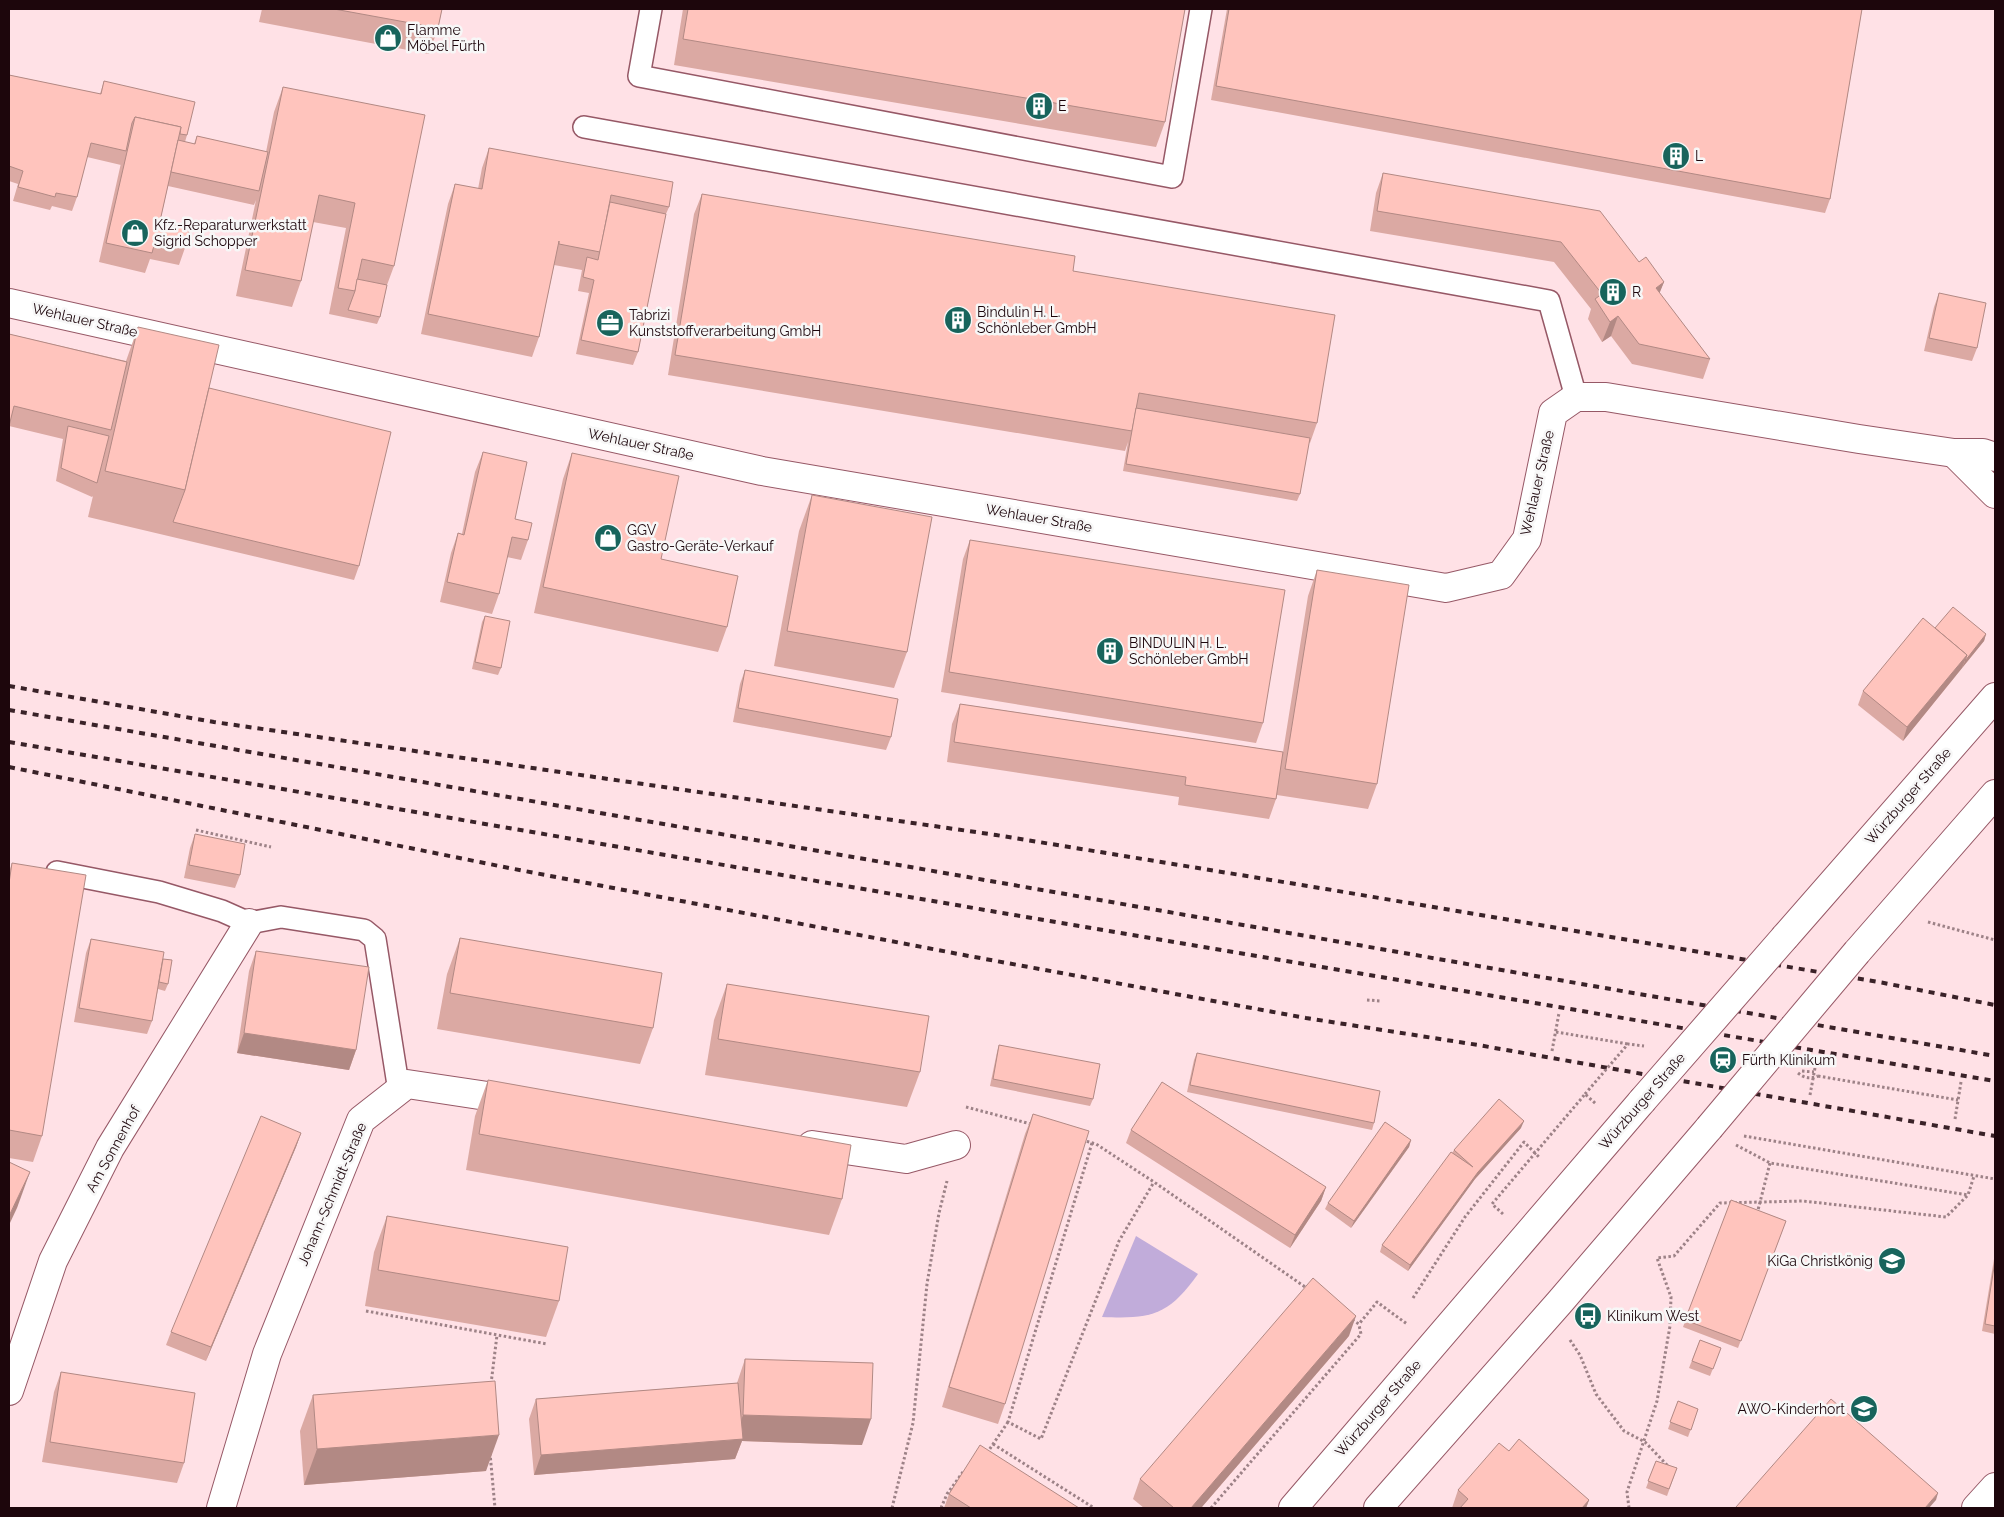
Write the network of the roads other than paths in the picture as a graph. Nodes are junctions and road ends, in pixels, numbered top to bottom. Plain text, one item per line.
1 (651, 9) edge
2 (1201, 9) edge
3 (584, 126) dead end
4 (9, 303) edge
5 (1576, 397) junction
6 (1954, 453) junction
7 (1995, 457) edge
8 (1995, 494) edge
9 (1995, 697) edge
10 (1995, 794) edge
11 (37, 868) edge
12 (249, 923) junction
13 (399, 1091) junction
14 (544, 1105) edge
15 (788, 1141) edge
16 (956, 1145) road end
17 (9, 1391) edge
18 (1995, 1487) edge
19 (220, 1508) edge
20 (1293, 1508) edge
21 (1378, 1508) edge
22 (1976, 1508) edge

1 - 2 lane
3 - 5 lane
4 - 5 street, Wehlauer Straße
5 - 6 street
6 - 7 street
6 - 8 street
9 - 20 street, Würzburger Straße, bridge
10 - 21 street, bridge
11 - 12 lane
12 - 13 lane
12 - 17 street, Am Sonnenhof
13 - 14 street, Johann-Schmidt-Straße
13 - 19 street, Johann-Schmidt-Straße
15 - 16 street
18 - 22 street

